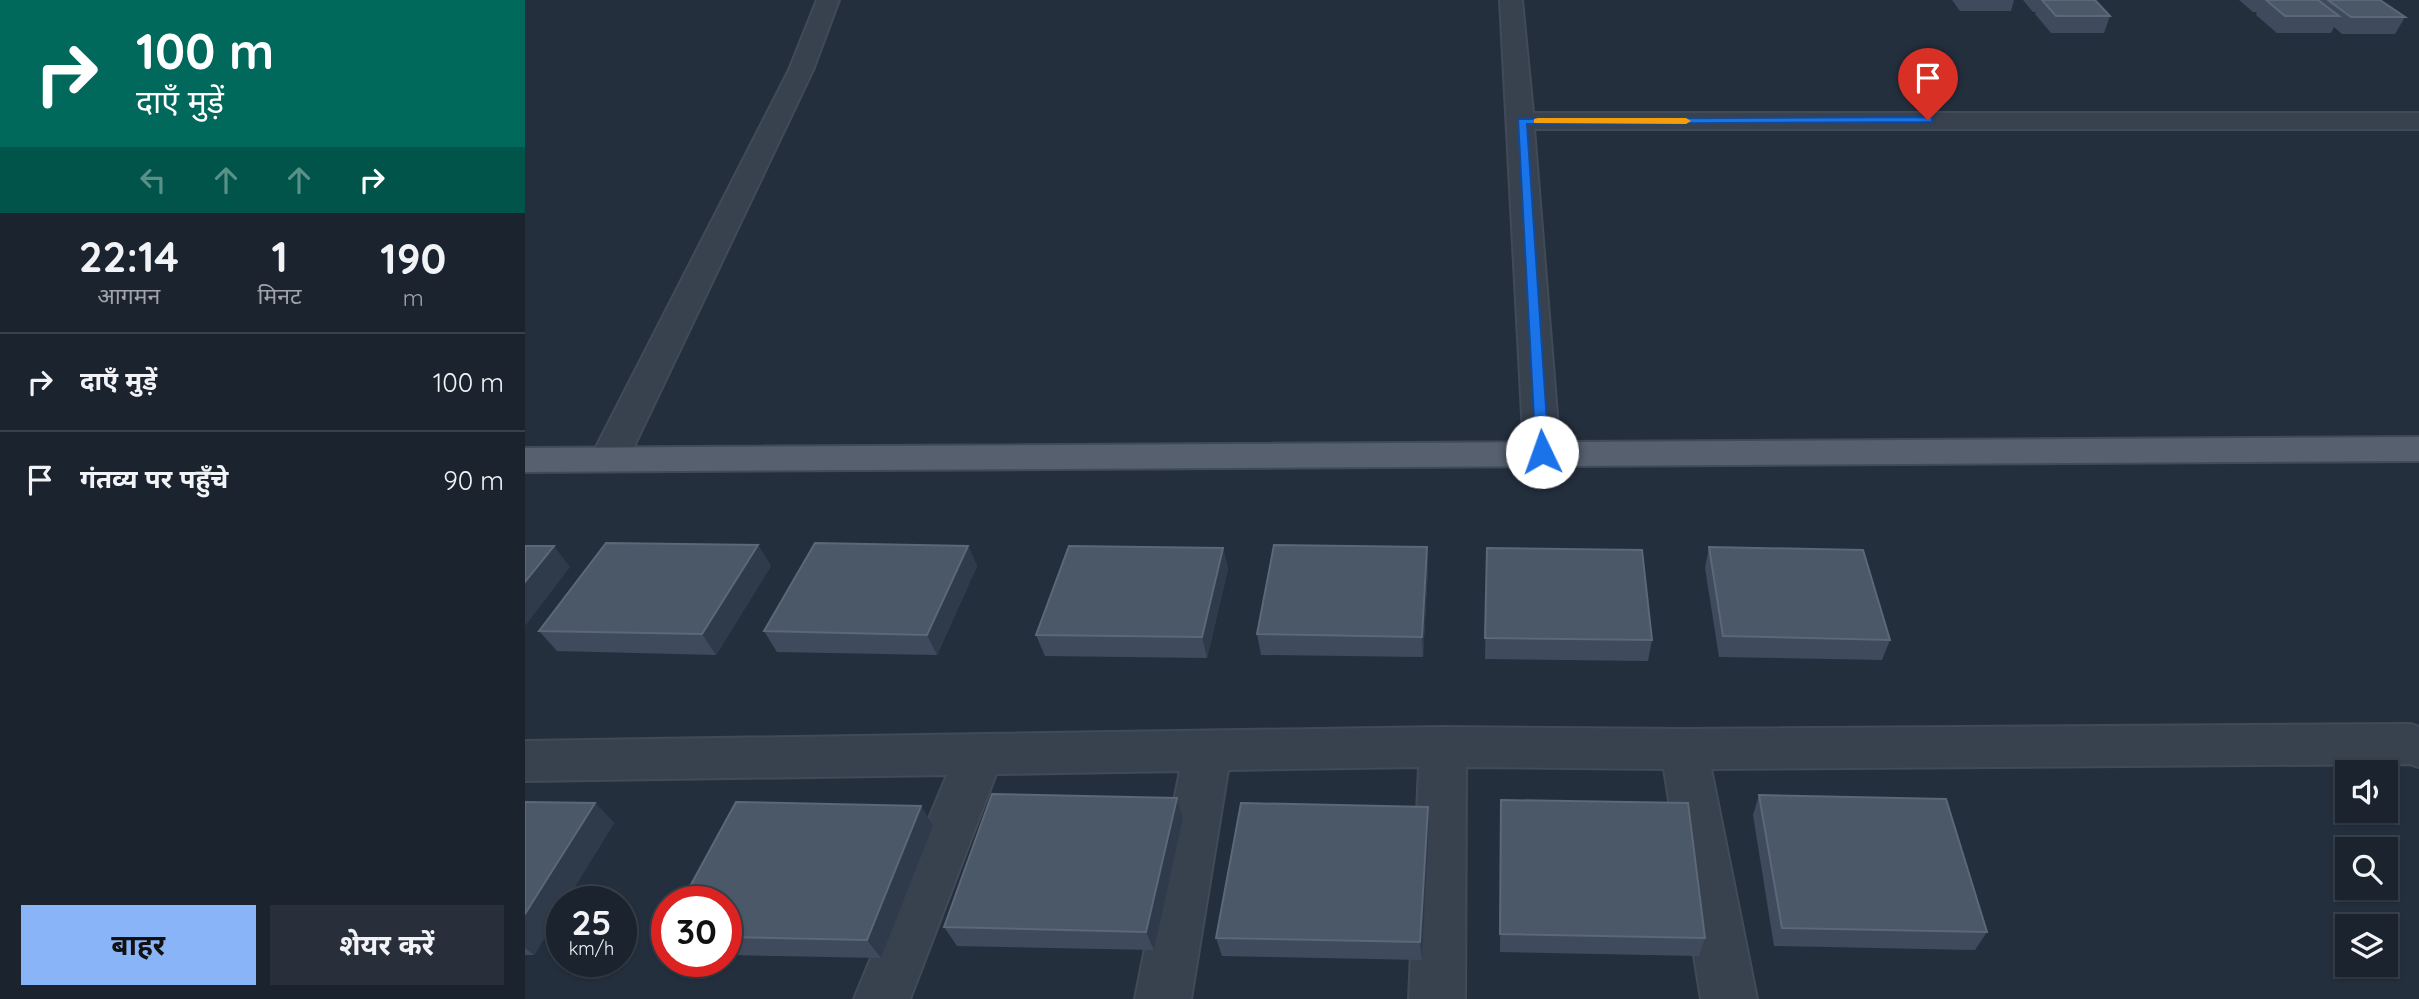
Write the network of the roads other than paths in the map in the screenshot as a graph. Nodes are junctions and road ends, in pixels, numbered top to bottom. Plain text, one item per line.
1 (828, 0) edge
2 (1511, 0) edge
3 (1521, 121) junction
4 (2419, 121) edge
5 (2419, 449) edge
6 (1542, 452) junction
7 (610, 457) junction
8 (525, 460) edge
9 (1443, 747) junction
10 (2419, 747) edge
11 (1683, 749) junction
12 (1208, 750) junction
13 (980, 753) junction
14 (525, 761) edge
15 (882, 999) edge
16 (1163, 999) edge
17 (1437, 999) edge
18 (1729, 999) edge

1 - 7 street
2 - 3 street
3 - 4 street
3 - 6 street
5 - 6 main road
6 - 7 main road
7 - 8 main road
9 - 11 street
9 - 12 street
9 - 17 street
10 - 11 street
11 - 18 street
12 - 13 street
12 - 16 street
13 - 14 street
13 - 15 street

